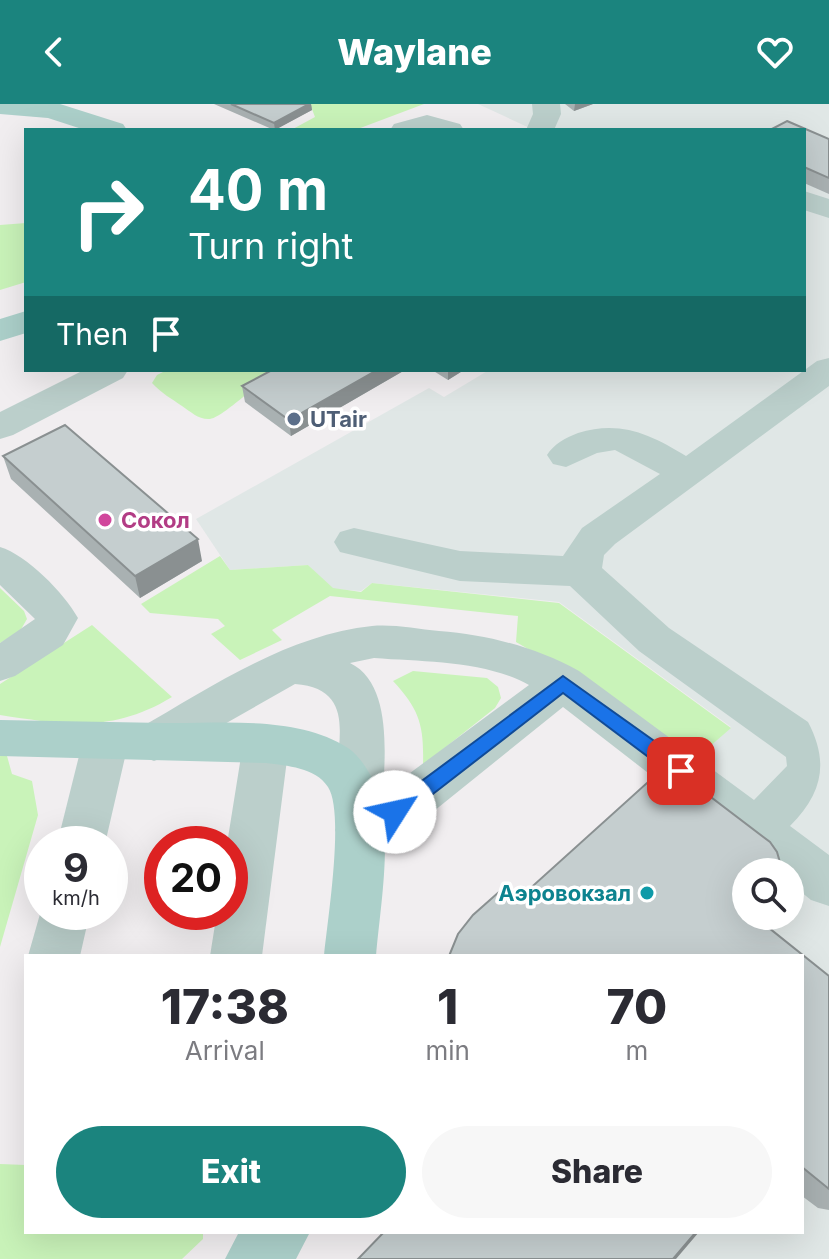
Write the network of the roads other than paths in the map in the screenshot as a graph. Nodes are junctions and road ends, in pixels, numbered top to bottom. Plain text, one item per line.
1 (546, 104) edge
2 (0, 106) edge
3 (107, 128) edge
4 (411, 128) edge
5 (443, 128) edge
6 (541, 128) edge
7 (806, 201) edge
8 (829, 209) edge
9 (24, 322) edge
10 (0, 331) edge
11 (806, 354) edge
12 (829, 368) edge
13 (107, 372) edge
14 (0, 427) edge
15 (566, 455) dead end
16 (687, 474) junction
17 (354, 542) dead end
18 (0, 561) edge
19 (581, 572) junction
20 (0, 664) edge
21 (294, 667) junction
22 (563, 683) junction
23 (0, 738) edge
24 (106, 740) junction
25 (154, 742) junction
26 (266, 744) junction
27 (359, 817) junction
28 (85, 826) edge
29 (756, 828) junction
30 (829, 884) edge
31 (60, 930) edge
32 (54, 954) edge
33 (236, 954) edge
34 (350, 954) edge
35 (257, 1234) edge
36 (278, 1234) edge
37 (254, 1259) edge

1 - 6 street
2 - 3 main road
4 - 5 street
7 - 8 street
9 - 10 main road
11 - 12 street
12 - 16 street
13 - 14 street
15 - 16 street
16 - 19 street
17 - 19 street
18 - 20 street
19 - 29 street
21 - 22 street
21 - 25 street
21 - 27 street
22 - 27 street
22 - 29 street
23 - 24 main road
24 - 25 main road
24 - 28 street
25 - 26 main road
26 - 27 main road
26 - 33 street
27 - 34 main road
29 - 30 street
31 - 32 street
35 - 37 street
36 - 37 main road

